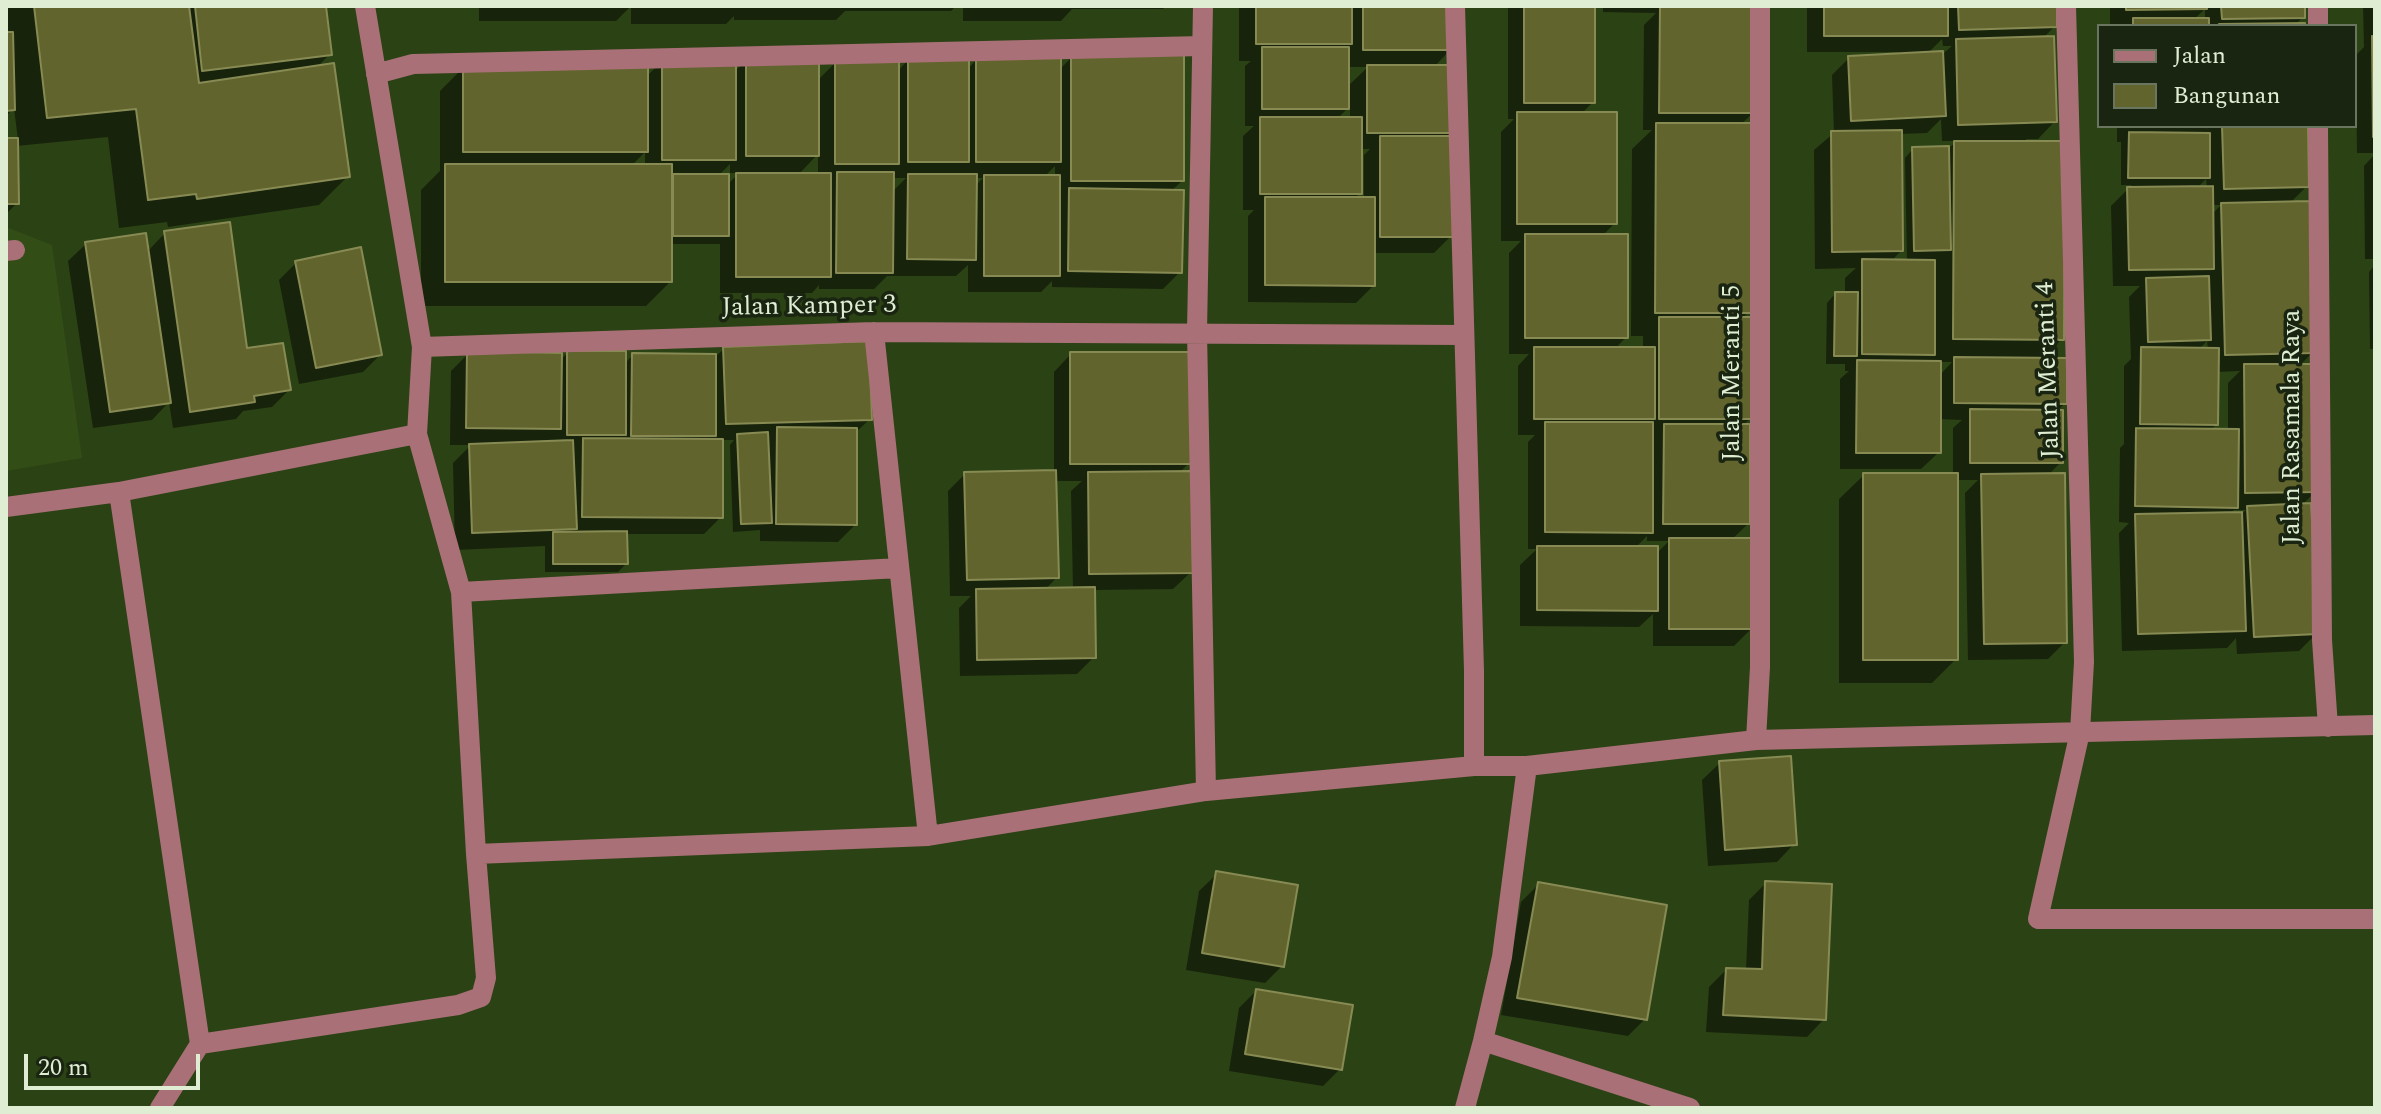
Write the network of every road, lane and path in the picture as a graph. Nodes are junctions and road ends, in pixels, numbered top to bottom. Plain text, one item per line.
1 (365, 6) edge
2 (1203, 6) edge
3 (1455, 6) edge
4 (1760, 6) edge
5 (2066, 6) edge
6 (1202, 46) junction
7 (376, 74) junction
8 (2318, 128) edge
9 (874, 332) junction
10 (1197, 332) junction
11 (1463, 335) junction
12 (422, 347) junction
13 (417, 434) junction
14 (119, 492) junction
15 (6, 507) edge
16 (899, 568) junction
17 (461, 592) junction
18 (2375, 725) edge
19 (2328, 727) junction
20 (2080, 732) junction
21 (1756, 740) junction
22 (1474, 766) junction
23 (1527, 766) junction
24 (1206, 791) junction
25 (928, 836) junction
26 (476, 854) junction
27 (2375, 919) edge
28 (1483, 1041) junction
29 (200, 1044) junction
30 (160, 1108) edge
31 (1465, 1108) edge
32 (1690, 1108) edge

1 - 7 street
2 - 6 street
3 - 11 street
4 - 21 street, Jalan Meranti 5
5 - 20 street, Jalan Meranti 4
6 - 7 street
6 - 10 street
7 - 12 street
8 - 19 street, Jalan Rasamala Raya
9 - 10 street, Jalan Kamper 3
9 - 12 street, Jalan Kamper 3
9 - 16 street
10 - 11 street, Jalan Kamper 3
10 - 24 street
11 - 22 street
12 - 13 street
13 - 14 street
13 - 17 street
14 - 15 street
14 - 29 street
16 - 17 street
16 - 25 street
17 - 26 street
18 - 19 street
19 - 20 street
20 - 21 street
20 - 27 street, Jalan Meranti 4
21 - 23 street
22 - 23 street
22 - 24 street
23 - 28 street
24 - 25 street
25 - 26 street
26 - 29 street
28 - 31 street
28 - 32 street
29 - 30 street

